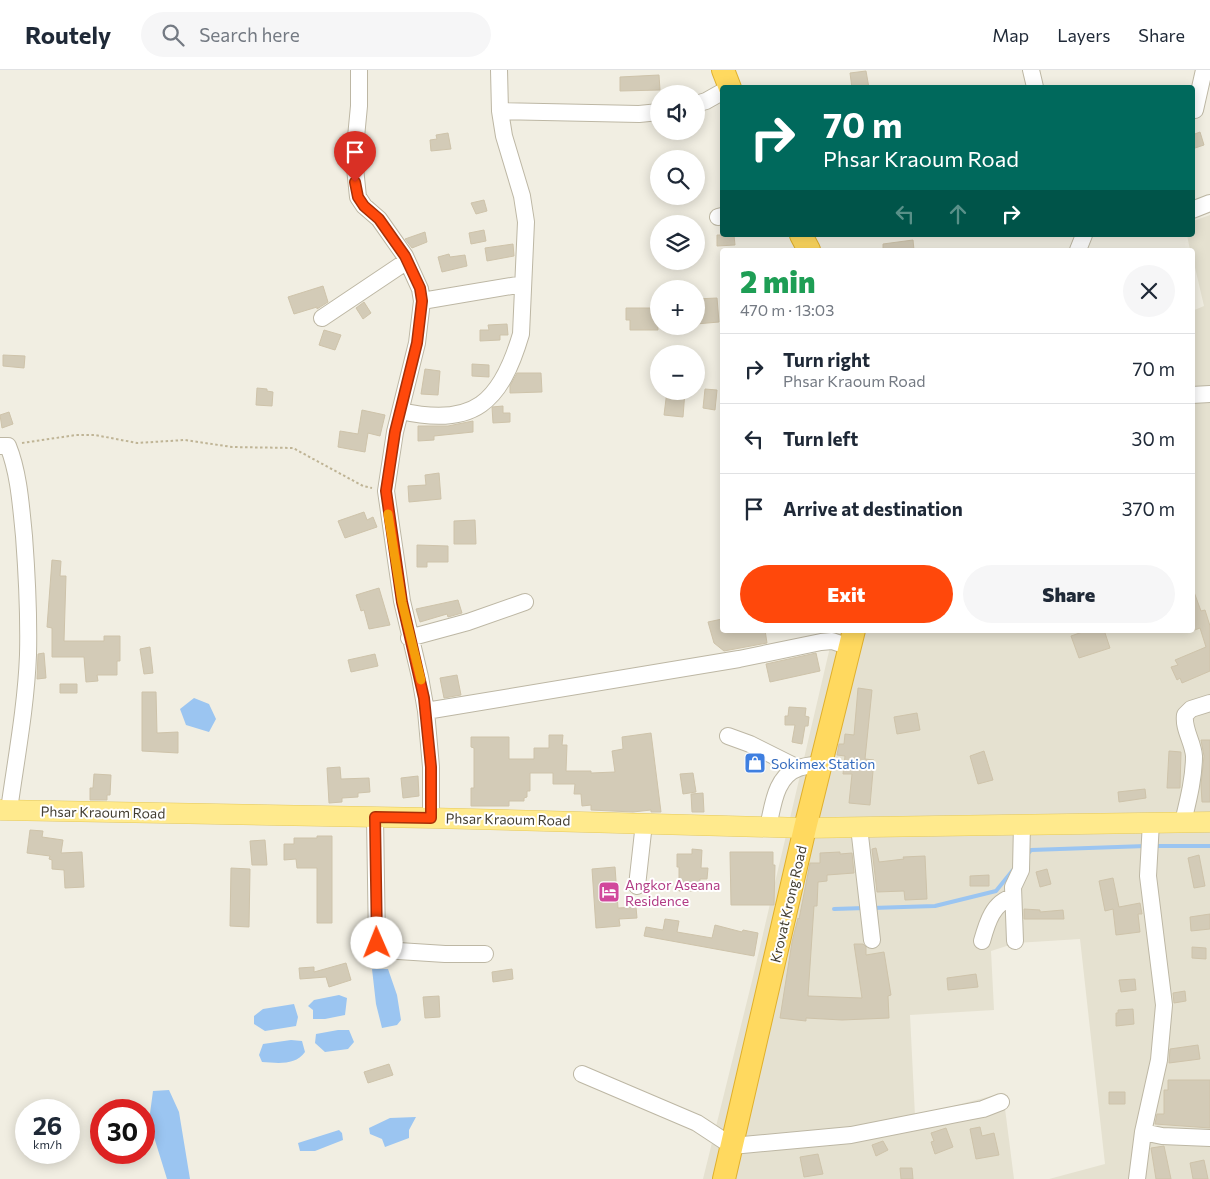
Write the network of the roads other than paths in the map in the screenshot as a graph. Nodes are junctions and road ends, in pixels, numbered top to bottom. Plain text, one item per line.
1 (359, 70) edge
2 (499, 70) edge
3 (723, 70) edge
4 (1031, 70) edge
5 (1204, 70) edge
6 (729, 85) edge
7 (1035, 85) edge
8 (720, 93) edge
9 (705, 101) edge
10 (1195, 106) edge
11 (500, 111) junction
12 (650, 113) edge
13 (1210, 203) edge
14 (1195, 209) edge
15 (407, 261) junction
16 (523, 284) junction
17 (422, 301) junction
18 (322, 318) dead end
19 (1210, 394) edge
20 (1195, 395) edge
21 (401, 411) junction
22 (4, 446) edge
23 (525, 602) dead end
24 (822, 636) edge
25 (409, 638) junction
26 (852, 638) edge
27 (1210, 703) edge
28 (426, 711) junction
29 (728, 736) dead end
30 (822, 764) junction
31 (798, 768) junction
32 (5, 810) edge
33 (375, 817) junction
34 (431, 818) junction
35 (1183, 822) junction
36 (1210, 822) edge
37 (644, 823) junction
38 (1022, 824) junction
39 (768, 827) junction
40 (859, 827) junction
41 (805, 828) junction
42 (1150, 829) junction
43 (637, 886) dead end
44 (1013, 897) junction
45 (872, 940) dead end
46 (982, 941) dead end
47 (1015, 941) dead end
48 (485, 954) dead end
49 (582, 1074) dead end
50 (1001, 1102) dead end
51 (1143, 1132) junction
52 (1210, 1138) edge
53 (732, 1146) junction
54 (724, 1179) edge
55 (1137, 1179) edge

1 - 15 street
2 - 11 street
3 - 6 highway
4 - 7 street
5 - 10 street
8 - 9 street
11 - 12 street
11 - 16 street
13 - 14 street
15 - 17 street
15 - 18 street
16 - 17 street
16 - 21 street
17 - 21 street
19 - 20 street
21 - 25 street
22 - 32 street
23 - 25 street
24 - 26 street
24 - 28 street
25 - 28 street
26 - 30 highway, Krovat Krong Road
27 - 35 street
28 - 34 street
29 - 31 street
30 - 31 street
30 - 41 highway, Krovat Krong Road
31 - 39 street
32 - 33 main road, Phsar Kraoum Road
33 - 34 main road, Phsar Kraoum Road
33 - 48 street
34 - 37 main road, Phsar Kraoum Road
35 - 36 main road, Phsar Kraoum Road
35 - 42 main road, Phsar Kraoum Road
37 - 39 main road, Phsar Kraoum Road
37 - 43 street
38 - 40 main road, Phsar Kraoum Road
38 - 42 main road, Phsar Kraoum Road
38 - 44 street
39 - 41 main road, Phsar Kraoum Road
40 - 41 main road, Phsar Kraoum Road
40 - 45 street
41 - 53 highway, Krovat Krong Road
42 - 51 street
44 - 46 street
44 - 47 street
49 - 53 street
50 - 53 street
51 - 52 street
51 - 55 street
53 - 54 highway, Krovat Krong Road

